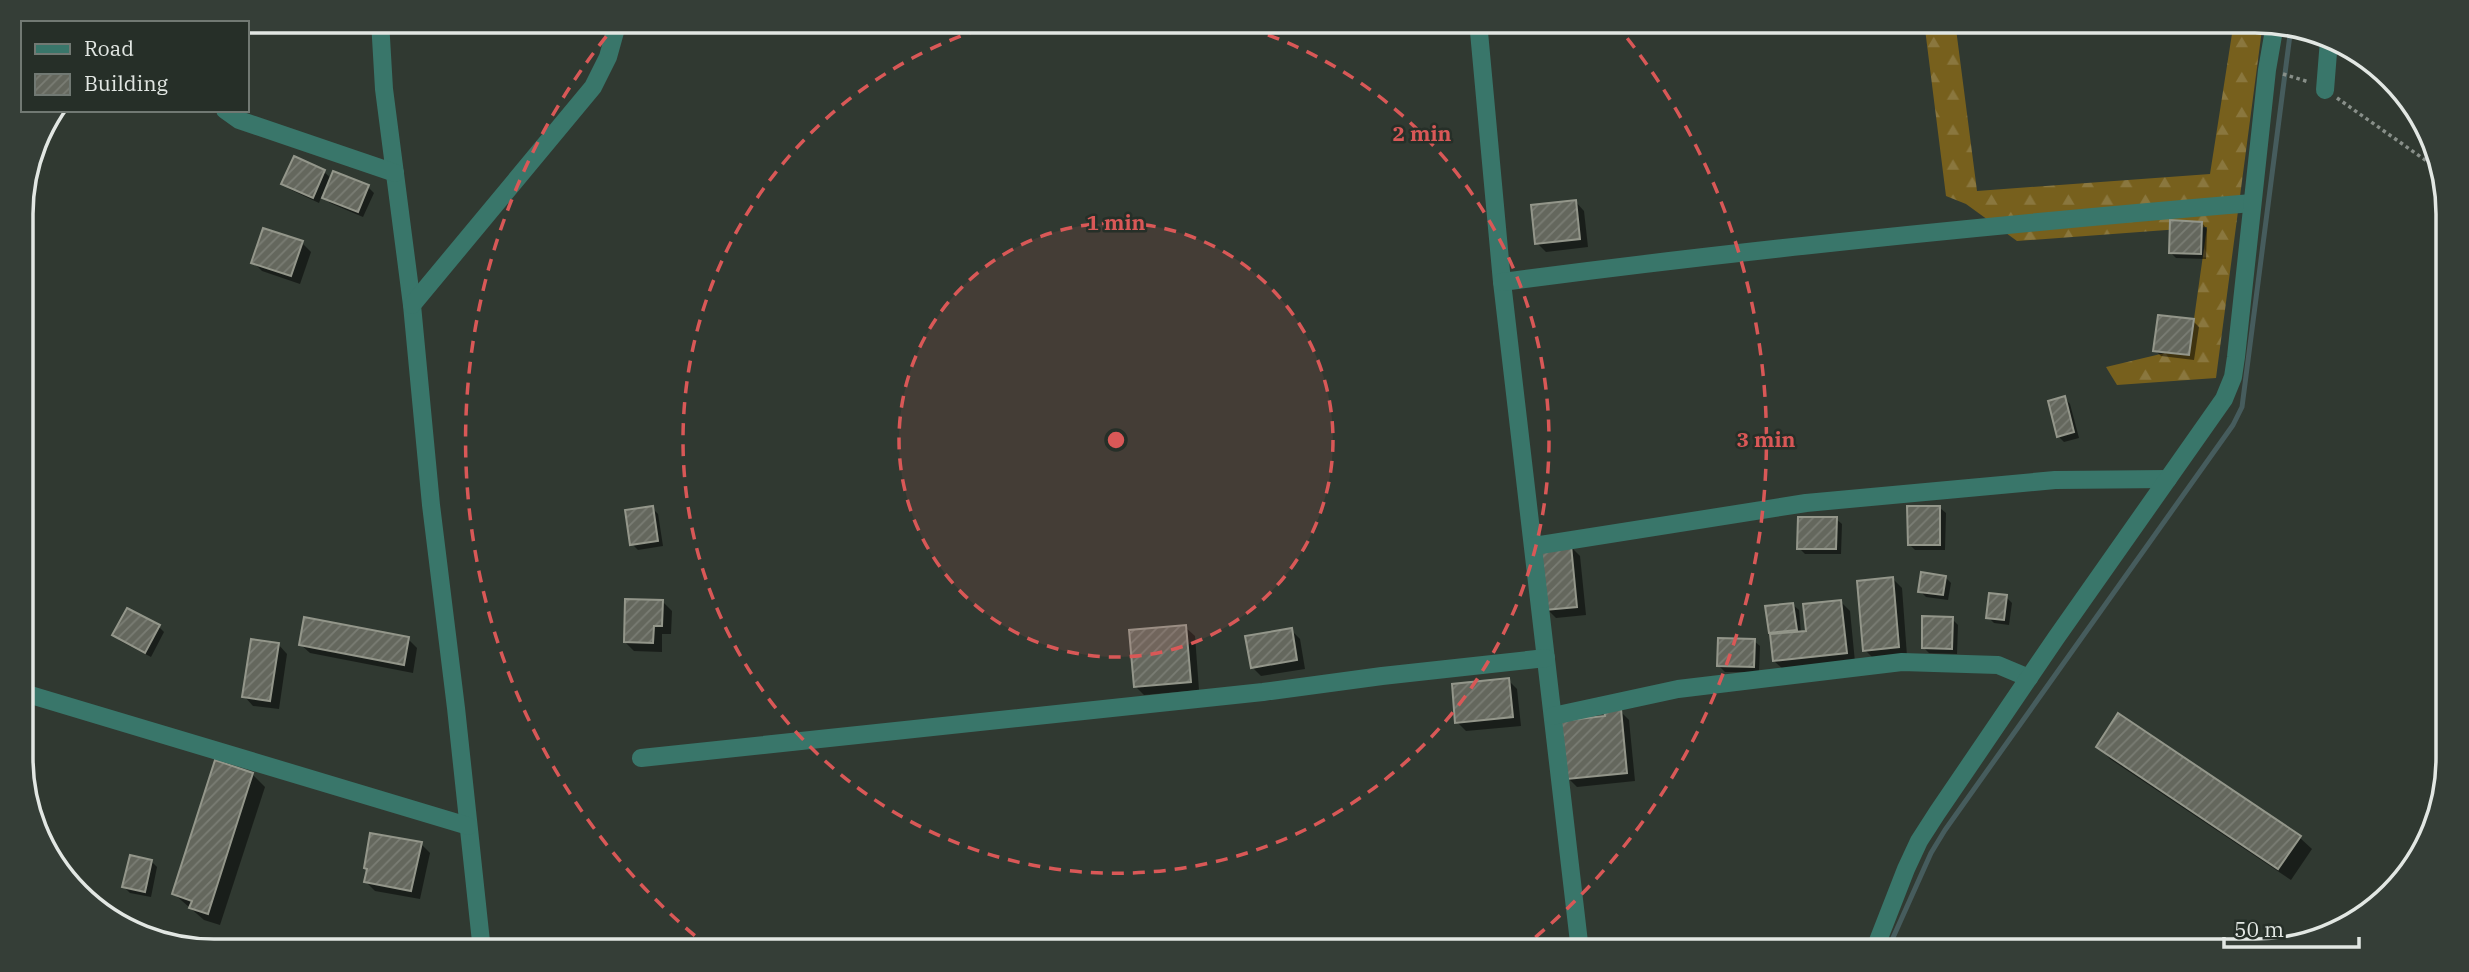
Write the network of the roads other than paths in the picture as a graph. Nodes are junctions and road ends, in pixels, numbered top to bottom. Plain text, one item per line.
1 (376, 33) edge
2 (615, 33) edge
3 (1479, 33) edge
4 (2273, 35) edge
5 (2328, 49) edge
6 (2325, 90) road end
7 (228, 112) edge
8 (395, 173) junction
9 (2252, 203) junction
10 (1502, 282) junction
11 (412, 305) junction
12 (2168, 479) junction
13 (1534, 546) junction
14 (1546, 658) junction
15 (2029, 678) junction
16 (33, 696) edge
17 (1553, 716) junction
18 (642, 758) dead end
19 (468, 826) junction
20 (1579, 938) edge
21 (1879, 938) edge
22 (481, 939) edge

1 - 8 street
2 - 11 street
3 - 10 street
4 - 9 street
5 - 6 street
7 - 8 street
8 - 11 street
9 - 10 street
9 - 12 street
10 - 13 street
11 - 19 street
12 - 13 street
12 - 15 street
13 - 14 street
14 - 17 street
14 - 18 street
15 - 17 street
15 - 21 street
16 - 19 street
17 - 20 street
19 - 22 street

